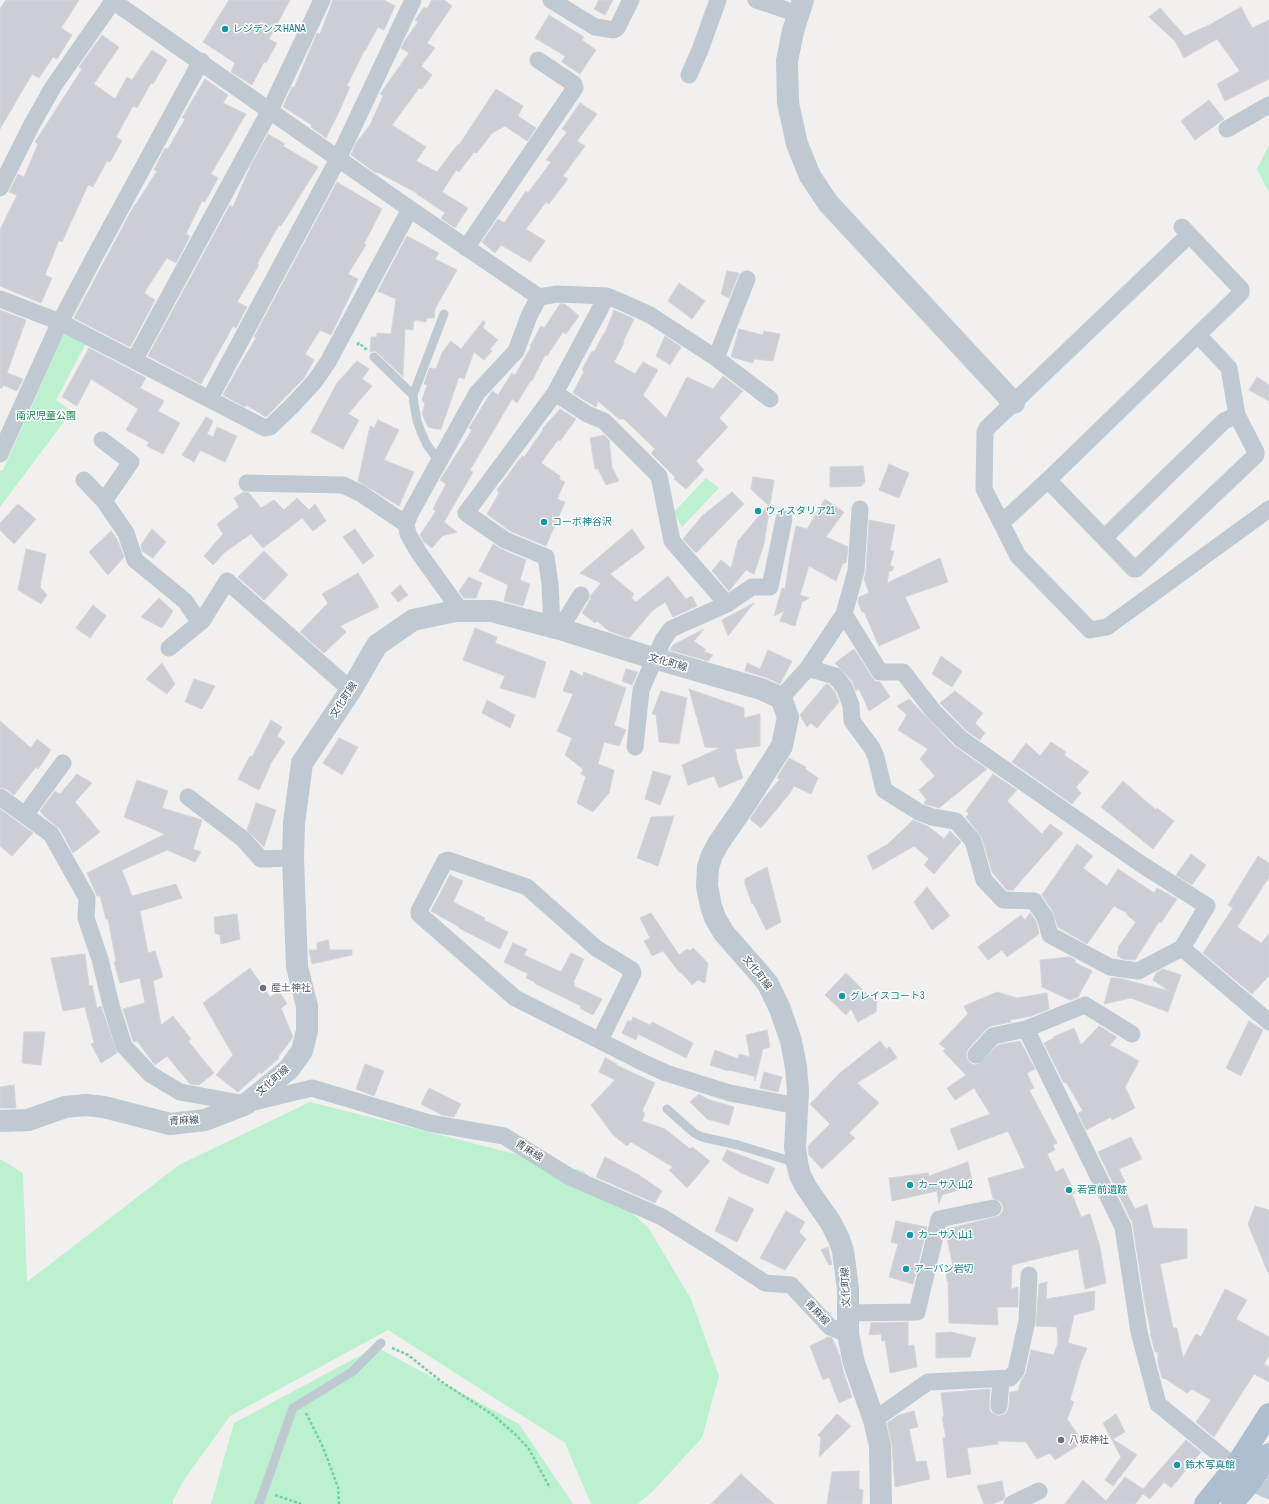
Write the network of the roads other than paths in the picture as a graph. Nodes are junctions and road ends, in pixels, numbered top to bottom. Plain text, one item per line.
1 (113, 0) edge
2 (322, 0) edge
3 (413, 0) edge
4 (551, 0) edge
5 (630, 0) edge
6 (718, 0) edge
7 (756, 0) edge
8 (801, 7) edge
9 (538, 60) dead end
10 (201, 61) junction
11 (689, 74) dead end
12 (1269, 106) edge
13 (270, 110) junction
14 (1227, 129) dead end
15 (338, 159) junction
16 (0, 188) edge
17 (410, 209) junction
18 (466, 248) junction
19 (747, 279) dead end
20 (607, 296) junction
21 (539, 297) junction
22 (0, 298) edge
23 (444, 314) dead end
24 (60, 322) junction
25 (1198, 335) junction
26 (374, 357) dead end
27 (716, 358) junction
28 (135, 359) junction
29 (555, 394) junction
30 (413, 395) junction
31 (210, 398) junction
32 (770, 399) dead end
33 (1014, 403) junction
34 (1237, 415) junction
35 (102, 440) dead end
36 (0, 454) edge
37 (439, 461) junction
38 (84, 480) dead end
39 (1048, 480) junction
40 (247, 483) dead end
41 (104, 501) junction
42 (860, 509) dead end
43 (1269, 509) edge
44 (784, 519) dead end
45 (1001, 522) junction
46 (406, 524) junction
47 (1104, 538) junction
48 (581, 594) dead end
49 (727, 604) junction
50 (460, 610) junction
51 (844, 614) junction
52 (202, 621) junction
53 (556, 628) junction
54 (169, 648) dead end
55 (654, 658) junction
56 (808, 668) junction
57 (351, 690) junction
58 (781, 698) junction
59 (636, 747) dead end
60 (63, 763) dead end
61 (0, 797) edge
62 (188, 797) dead end
63 (25, 815) junction
64 (293, 858) junction
65 (1182, 948) junction
66 (1267, 1017) edge
67 (1026, 1029) junction
68 (1132, 1034) dead end
69 (600, 1040) junction
70 (976, 1055) dead end
71 (246, 1104) junction
72 (797, 1106) junction
73 (667, 1109) dead end
74 (0, 1121) edge
75 (797, 1163) junction
76 (993, 1208) dead end
77 (1029, 1275) dead end
78 (847, 1313) junction
79 (848, 1334) junction
80 (381, 1343) road end
81 (1000, 1379) junction
82 (999, 1406) dead end
83 (1269, 1414) edge
84 (874, 1420) junction
85 (1269, 1454) edge
86 (1235, 1467) junction
87 (1261, 1484) edge
88 (1039, 1491) dead end
89 (259, 1504) edge
90 (881, 1504) edge
91 (1012, 1504) edge
92 (1205, 1504) edge
93 (1232, 1504) edge

1 - 10 street
1 - 16 street
2 - 13 street
3 - 15 street
4 - 5 street
6 - 11 street
7 - 8 street
8 - 33 street
9 - 18 street
10 - 13 street
10 - 24 street
12 - 14 street
13 - 15 street
13 - 28 street
15 - 17 street
15 - 31 street
17 - 18 street
17 - 31 street
18 - 21 street
19 - 27 street
20 - 21 street
20 - 27 street
20 - 29 street
21 - 37 street
22 - 24 street
23 - 30 lane
24 - 28 street
24 - 36 street
25 - 33 street
25 - 34 street
25 - 39 street
26 - 30 lane
27 - 32 street
28 - 31 street
29 - 49 street
29 - 53 street
30 - 37 lane
33 - 45 street
34 - 47 street
34 - 47 street
35 - 41 street
37 - 46 street
38 - 41 street
39 - 45 street
39 - 47 street
40 - 46 street
41 - 52 street
42 - 51 street
43 - 45 street
44 - 49 street
46 - 50 street
48 - 53 street
49 - 55 street
50 - 53 street, 文化町線
50 - 57 street, 文化町線
51 - 56 street
51 - 65 street
52 - 54 street
52 - 57 street
53 - 55 street, 文化町線
55 - 58 street, 文化町線
55 - 59 street
56 - 58 street
56 - 65 street
57 - 64 street, 文化町線
58 - 72 street, 文化町線
60 - 63 street
61 - 63 street
62 - 64 street
63 - 71 street
64 - 71 street, 文化町線
65 - 66 street
67 - 68 street
67 - 70 street
67 - 86 street
69 - 69 street
69 - 72 street
71 - 74 street, 青麻線
71 - 79 street, 青麻線
72 - 75 street, 文化町線
73 - 75 lane
75 - 78 street, 文化町線
76 - 78 street
77 - 81 street
78 - 79 street, 文化町線
79 - 84 street
80 - 89 lane
81 - 82 street
81 - 84 street
83 - 86 main road
84 - 90 street
85 - 87 main road
86 - 87 main road
86 - 92 main road
87 - 93 main road
88 - 91 street

